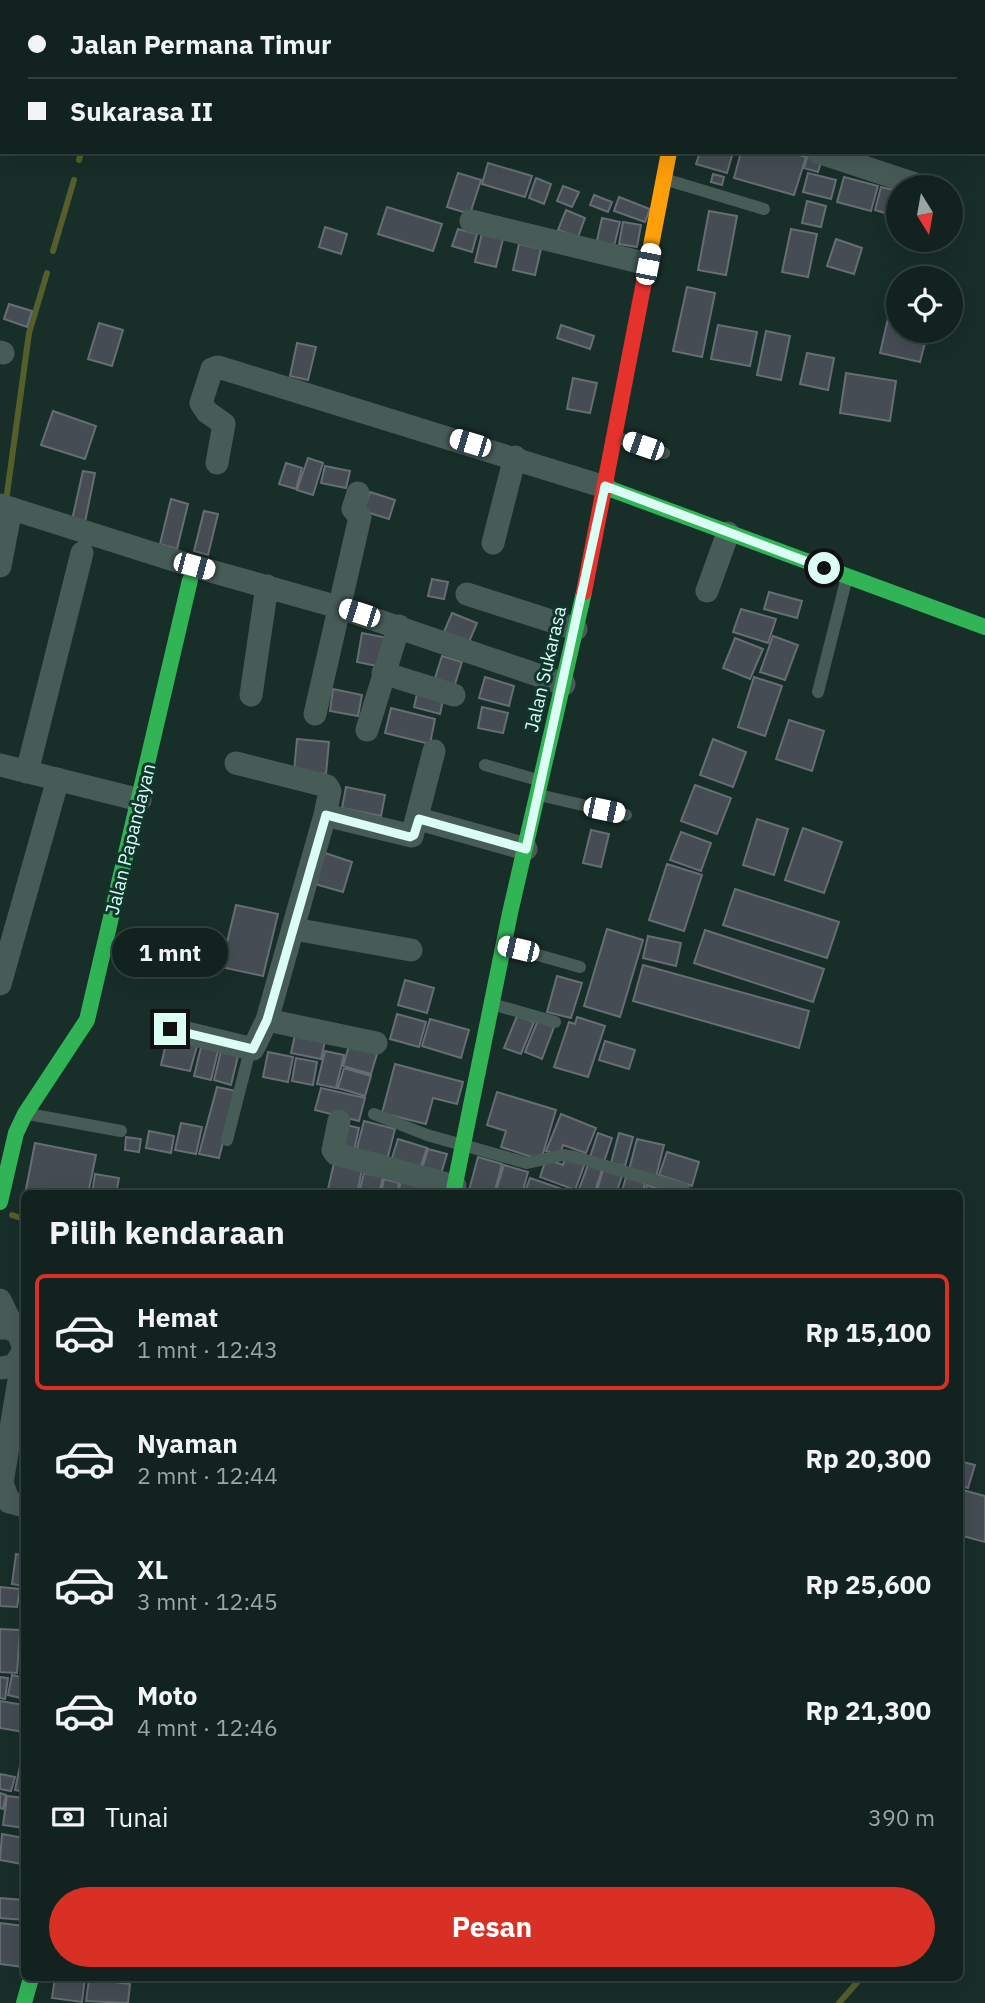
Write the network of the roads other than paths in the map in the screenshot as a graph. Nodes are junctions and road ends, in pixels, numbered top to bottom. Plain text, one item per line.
1 (669, 154) edge
2 (824, 154) edge
3 (888, 175) edge
4 (664, 179) junction
5 (764, 209) dead end
6 (485, 218) dead end
7 (648, 264) junction
8 (615, 437) junction
9 (664, 453) dead end
10 (515, 457) junction
11 (217, 463) dead end
12 (605, 486) junction
13 (358, 493) dead end
14 (6, 507) edge
15 (728, 533) junction
16 (493, 544) dead end
17 (82, 553) dead end
18 (0, 566) edge
19 (847, 577) junction
20 (190, 580) dead end
21 (267, 586) junction
22 (707, 591) dead end
23 (467, 594) dead end
24 (338, 607) junction
25 (400, 626) junction
26 (985, 627) edge
27 (576, 629) junction
28 (383, 673) junction
29 (564, 684) junction
30 (818, 692) dead end
31 (251, 695) dead end
32 (454, 695) dead end
33 (315, 714) dead end
34 (368, 730) dead end
35 (435, 751) dead end
36 (236, 763) dead end
37 (0, 765) edge
38 (485, 765) dead end
39 (27, 772) junction
40 (58, 779) junction
41 (540, 788) junction
42 (140, 800) junction
43 (326, 815) junction
44 (626, 815) dead end
45 (419, 819) junction
46 (526, 849) junction
47 (294, 929) junction
48 (504, 946) junction
49 (411, 950) dead end
50 (580, 967) dead end
51 (0, 984) edge
52 (492, 1004) junction
53 (267, 1020) junction
54 (555, 1022) dead end
55 (170, 1029) dead end
56 (376, 1043) dead end
57 (250, 1050) junction
58 (25, 1114) junction
59 (374, 1114) dead end
60 (339, 1121) dead end
61 (121, 1131) dead end
62 (227, 1140) dead end
63 (462, 1144) junction
64 (684, 1189) dead end
65 (454, 1190) edge
66 (0, 1202) edge
67 (0, 1300) edge
68 (8, 1329) edge
69 (21, 1342) edge
70 (21, 1358) edge
71 (0, 1368) edge
72 (21, 1368) edge
73 (21, 1505) edge
74 (30, 1981) edge
75 (24, 2003) edge

1 - 4 street, Jalan Sukarasa
2 - 3 street
4 - 5 lane
4 - 7 street, Jalan Sukarasa
6 - 7 street
7 - 8 street, Jalan Sukarasa
8 - 9 lane
8 - 12 street, Jalan Sukarasa
10 - 11 street
10 - 12 street
10 - 16 street
12 - 15 street
12 - 27 street, Jalan Sukarasa
13 - 24 street
14 - 18 street
14 - 21 street
15 - 19 street
15 - 22 street
17 - 39 street
19 - 26 street
19 - 30 lane
20 - 42 street, Jalan Papandayan
21 - 24 street
21 - 31 street
23 - 27 street
24 - 25 street
24 - 33 street
25 - 28 street
25 - 29 street
27 - 29 street, Jalan Sukarasa
28 - 32 street
28 - 34 street
29 - 41 street, Jalan Sukarasa
35 - 45 street
36 - 43 street
37 - 39 street
38 - 41 lane
39 - 40 street
40 - 42 street
40 - 51 street
41 - 44 lane
41 - 46 street, Jalan Sukarasa
42 - 58 street, Jalan Papandayan
43 - 45 street
43 - 47 street
45 - 46 street
46 - 48 street, Jalan Sukarasa
47 - 49 street
47 - 53 street
48 - 50 lane
48 - 52 street, Jalan Sukarasa
52 - 54 lane
52 - 63 street, Jalan Sukarasa
53 - 56 street
53 - 57 street
55 - 57 street
57 - 62 lane
58 - 61 lane
58 - 66 street, Jalan Papandayan
59 - 63 lane
60 - 65 street
63 - 64 lane
63 - 65 street, Jalan Sukarasa
67 - 68 street
68 - 69 street
70 - 71 street
72 - 73 street
74 - 75 street

